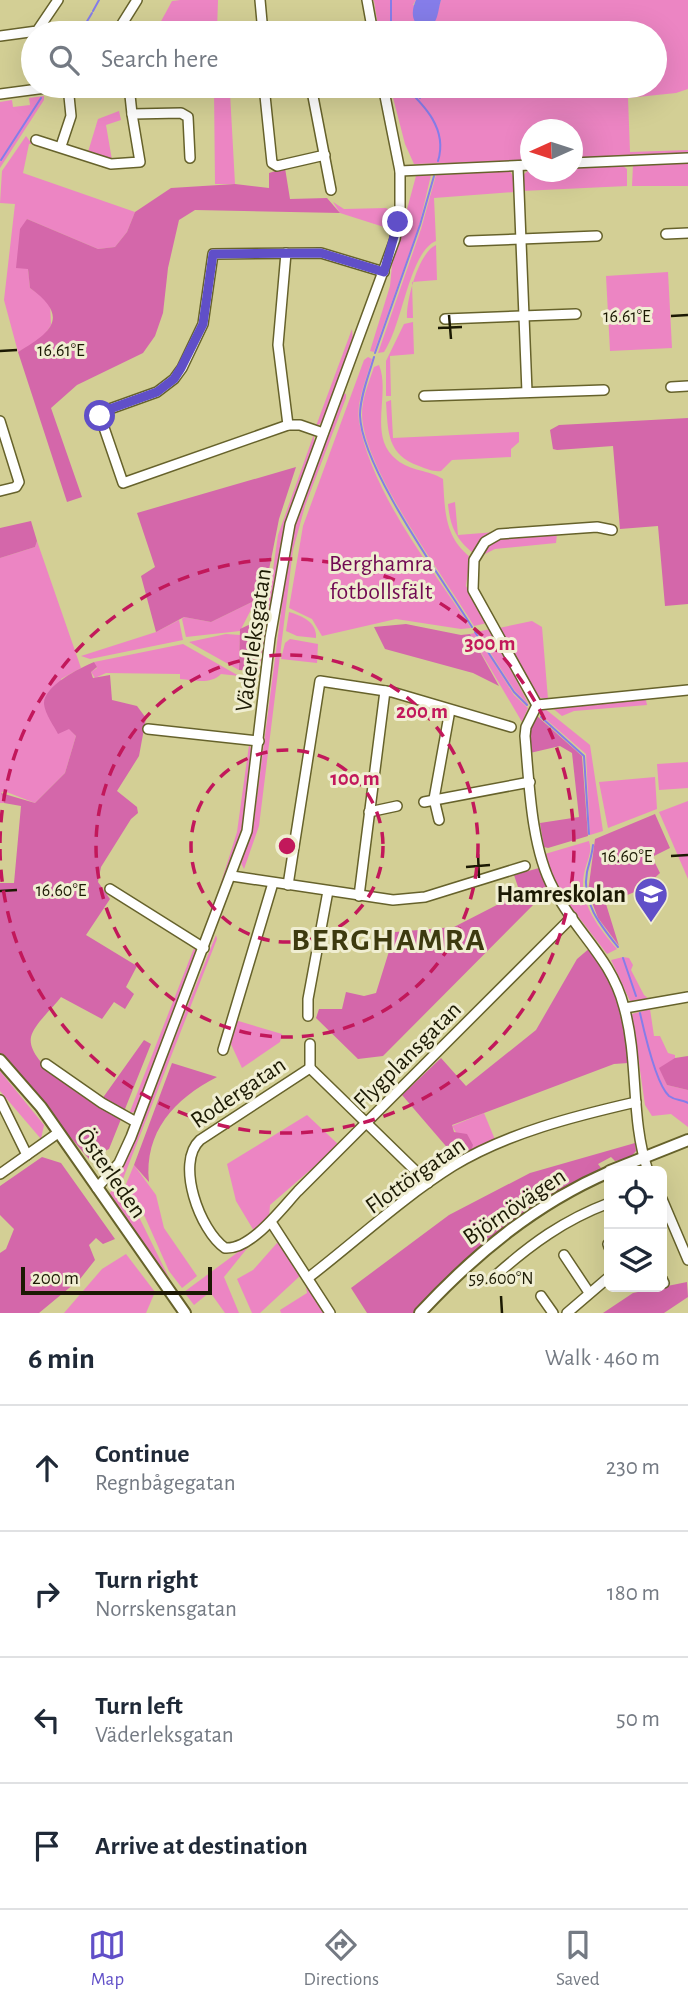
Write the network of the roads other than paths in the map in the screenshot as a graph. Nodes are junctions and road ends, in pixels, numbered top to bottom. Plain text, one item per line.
1 (58, 0) edge
2 (137, 0) edge
3 (260, 0) edge
4 (367, 0) edge
5 (44, 21) edge
6 (124, 21) edge
7 (262, 21) edge
8 (371, 21) edge
9 (21, 33) edge
10 (0, 36) edge
11 (21, 91) edge
12 (0, 94) edge
13 (69, 98) edge
14 (130, 98) edge
15 (265, 98) edge
16 (313, 98) edge
17 (385, 98) edge
18 (132, 114) junction
19 (36, 140) dead end
20 (61, 146) junction
21 (325, 155) junction
22 (190, 158) dead end
23 (688, 158) edge
24 (583, 163) edge
25 (518, 166) joint
26 (400, 171) junction
27 (331, 190) dead end
28 (688, 233) edge
29 (666, 234) dead end
30 (597, 236) dead end
31 (521, 240) junction
32 (469, 241) dead end
33 (286, 253) junction
34 (384, 272) junction
35 (576, 314) dead end
36 (523, 316) junction
37 (445, 319) dead end
38 (688, 386) edge
39 (671, 387) dead end
40 (604, 390) dead end
41 (527, 392) junction
42 (424, 396) dead end
43 (0, 421) edge
44 (288, 425) junction
45 (323, 433) junction
46 (0, 491) edge
47 (612, 530) dead end
48 (688, 690) edge
49 (385, 691) junction
50 (537, 705) junction
51 (450, 710) junction
52 (511, 727) dead end
53 (148, 730) dead end
54 (259, 741) junction
55 (530, 782) junction
56 (434, 799) junction
57 (424, 802) dead end
58 (397, 806) dead end
59 (369, 812) junction
60 (439, 820) dead end
61 (525, 866) dead end
62 (232, 876) junction
63 (274, 883) junction
64 (288, 885) junction
65 (110, 889) dead end
66 (328, 891) junction
67 (359, 896) junction
68 (572, 917) junction
69 (204, 947) junction
70 (688, 997) edge
71 (625, 1009) junction
72 (308, 1016) dead end
73 (310, 1044) dead end
74 (223, 1050) dead end
75 (0, 1060) edge
76 (46, 1064) dead end
77 (310, 1068) junction
78 (0, 1100) edge
79 (636, 1102) junction
80 (136, 1122) junction
81 (367, 1122) junction
82 (58, 1133) junction
83 (688, 1140) edge
84 (27, 1155) junction
85 (645, 1157) junction
86 (624, 1166) edge
87 (647, 1166) edge
88 (0, 1174) edge
89 (604, 1175) edge
90 (429, 1183) junction
91 (97, 1188) junction
92 (604, 1205) edge
93 (667, 1212) edge
94 (271, 1222) junction
95 (564, 1255) dead end
96 (688, 1260) edge
97 (495, 1276) dead end
98 (308, 1278) junction
99 (604, 1281) edge
100 (588, 1292) junction
101 (541, 1296) dead end
102 (185, 1313) edge
103 (330, 1313) edge
104 (420, 1313) edge
105 (553, 1313) edge
106 (567, 1313) edge

1 - 5 street
2 - 6 street
3 - 7 street
4 - 8 street
9 - 10 street
11 - 12 street
13 - 20 street
14 - 18 street
15 - 21 street
16 - 21 street
17 - 26 street, Väderleksgatan
18 - 20 street
18 - 22 street
19 - 20 street
21 - 27 street
23 - 24 street
25 - 26 street
25 - 31 street
26 - 34 street, Väderleksgatan
28 - 29 street
30 - 31 street
31 - 32 street
31 - 36 street
33 - 34 street
33 - 44 street
33 - 44 street
34 - 45 street, Väderleksgatan
35 - 36 street
36 - 37 street
36 - 41 street
38 - 39 street
40 - 41 street
41 - 42 street
43 - 46 street
44 - 45 street
45 - 54 street, Väderleksgatan
47 - 50 street
48 - 50 street
49 - 51 street
49 - 59 street
49 - 64 street
50 - 55 street
51 - 52 street
51 - 56 street
53 - 54 street
54 - 62 street, Väderleksgatan
55 - 56 street
55 - 68 street
56 - 57 street
56 - 60 street
58 - 59 street
59 - 67 street
61 - 67 street
62 - 63 street
62 - 69 street, Väderleksgatan
63 - 64 street
63 - 74 street
64 - 66 street
65 - 69 street
66 - 67 street
66 - 72 street
68 - 71 street
68 - 81 street, Flygplansgatan
69 - 80 street, Väderleksgatan
70 - 71 street
71 - 79 street
73 - 77 street
75 - 82 main road, Österleden
76 - 80 street
77 - 81 street, Rodergatan
77 - 94 street, Rodergatan
78 - 84 street
79 - 85 street
79 - 90 street, Flottörgatan
80 - 91 street, Väderleksgatan
81 - 90 street, Rodergatan
81 - 94 street, Flygplansgatan
82 - 84 street
82 - 91 main road, Österleden
83 - 85 main road, Björnövägen
84 - 88 street
85 - 86 main road, Björnövägen
85 - 87 street
89 - 104 main road, Björnövägen
90 - 98 street, Flottörgatan
91 - 102 main road, Österleden
92 - 97 street
93 - 96 street
94 - 98 street
95 - 100 street
98 - 103 street
99 - 100 street
100 - 106 street
101 - 105 street

